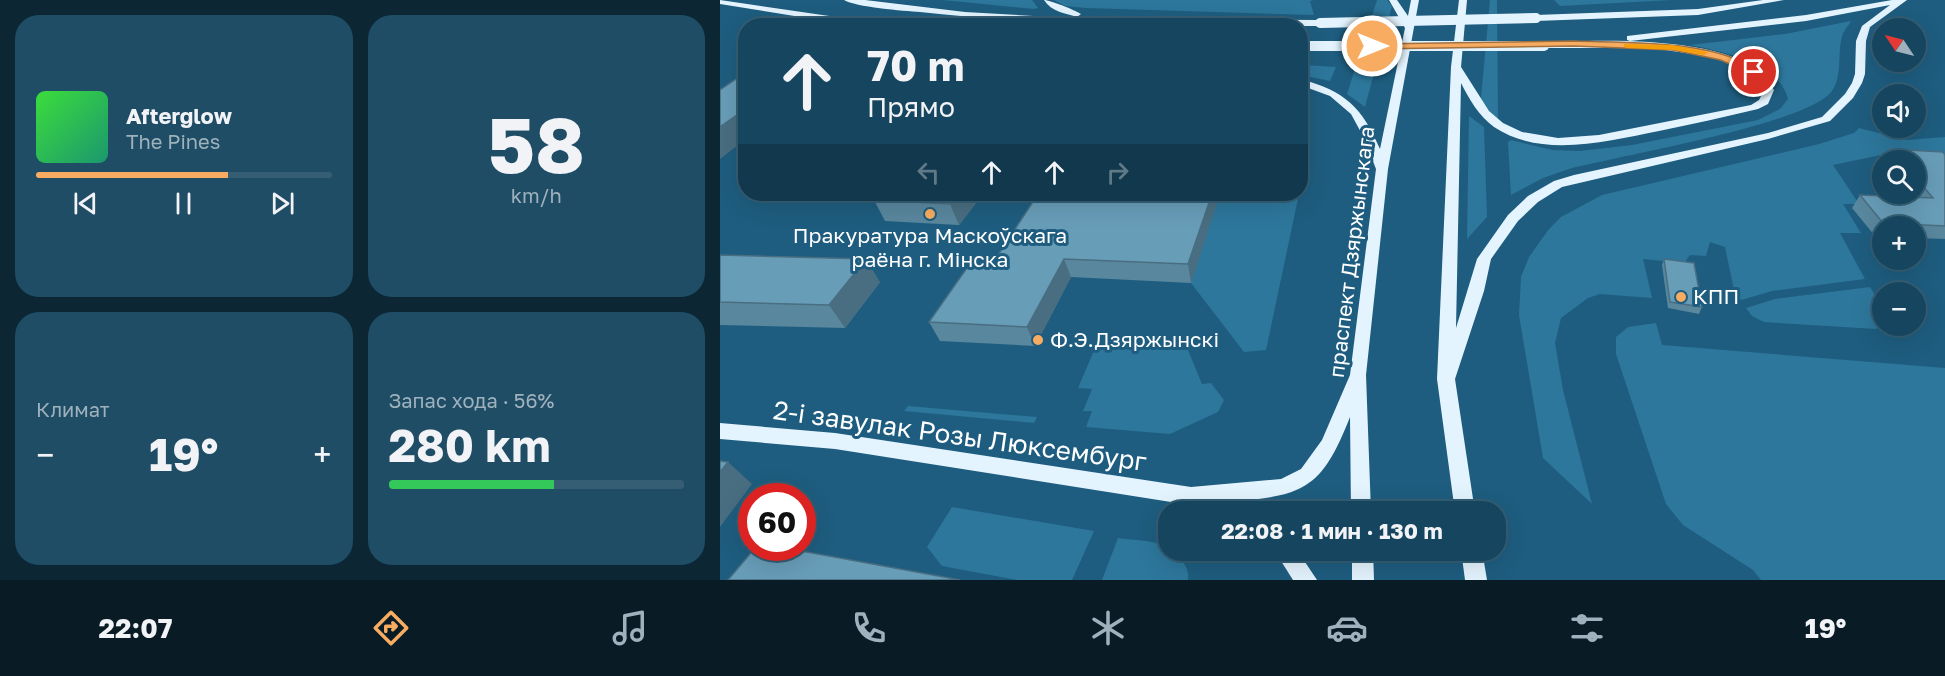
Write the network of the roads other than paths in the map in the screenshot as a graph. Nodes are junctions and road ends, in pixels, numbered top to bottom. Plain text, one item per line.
1 (848, 0) edge
2 (1048, 0) edge
3 (1393, 0) edge
4 (1415, 0) edge
5 (1780, 0) edge
6 (1904, 0) edge
7 (1692, 1) edge
8 (720, 2) edge
9 (1463, 2) edge
10 (1601, 16) junction
11 (819, 18) edge
12 (1040, 18) edge
13 (1092, 18) edge
14 (1308, 23) edge
15 (1410, 28) junction
16 (1574, 44) junction
17 (1308, 46) edge
18 (1456, 67) junction
19 (1308, 85) edge
20 (1382, 169) junction
21 (1358, 375) junction
22 (1446, 379) junction
23 (720, 431) edge
24 (1191, 496) junction
25 (1202, 501) edge
26 (1361, 501) edge
27 (1463, 501) edge
28 (1292, 561) edge
29 (1362, 561) edge
30 (1473, 561) edge
31 (1306, 580) edge
32 (1363, 580) edge
33 (1476, 580) edge

1 - 12 main road
2 - 13 main road
3 - 15 main road
4 - 15 main road, праспект Дзяржынскага
5 - 10 main road
6 - 16 main road
6 - 22 main road
7 - 10 main road
8 - 11 main road
9 - 18 main road
10 - 14 main road, bridge
15 - 20 main road, праспект Дзяржынскага
16 - 17 main road, bridge
16 - 18 main road
18 - 22 main road
19 - 20 main road
20 - 21 main road, праспект Дзяржынскага
21 - 24 main road, 2-і завулак Розы Люксембург
21 - 26 main road, праспект Дзяржынскага
22 - 27 main road
23 - 24 main road, 2-і завулак Розы Люксембург
24 - 25 main road, 2-і завулак Розы Люксембург
28 - 31 main road
29 - 32 main road
30 - 33 main road

